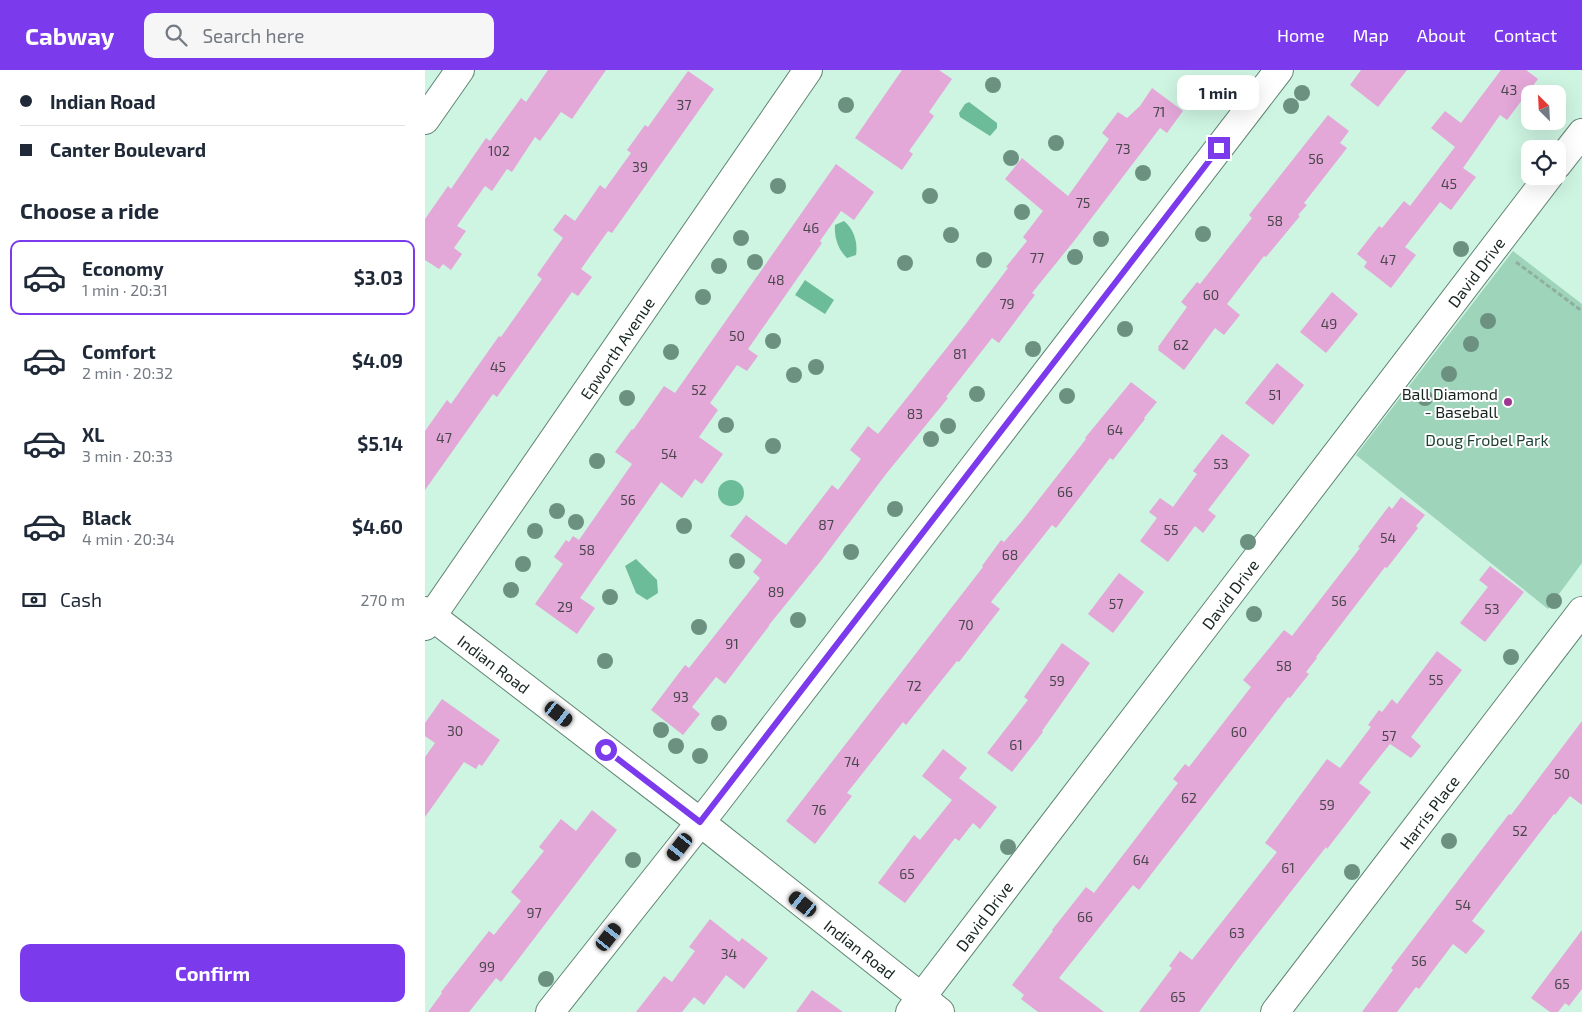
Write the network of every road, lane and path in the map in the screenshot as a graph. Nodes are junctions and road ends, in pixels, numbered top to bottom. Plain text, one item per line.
1 (460, 70) edge
2 (808, 70) edge
3 (1279, 70) edge
4 (425, 120) edge
5 (1582, 133) edge
6 (1566, 153) edge
7 (1542, 185) edge
8 (1496, 246) junction
9 (1582, 311) edge
10 (1582, 612) edge
11 (427, 618) edge
12 (700, 822) junction
13 (924, 1007) edge
14 (550, 1012) edge
15 (1275, 1012) edge

1 - 4 street
2 - 11 street, Epworth Avenue
3 - 12 street
5 - 6 street
7 - 8 street, David Drive
8 - 9 path
8 - 13 street, David Drive
10 - 15 street, Harris Place
11 - 12 street, Indian Road
12 - 13 street, Indian Road
12 - 14 street

